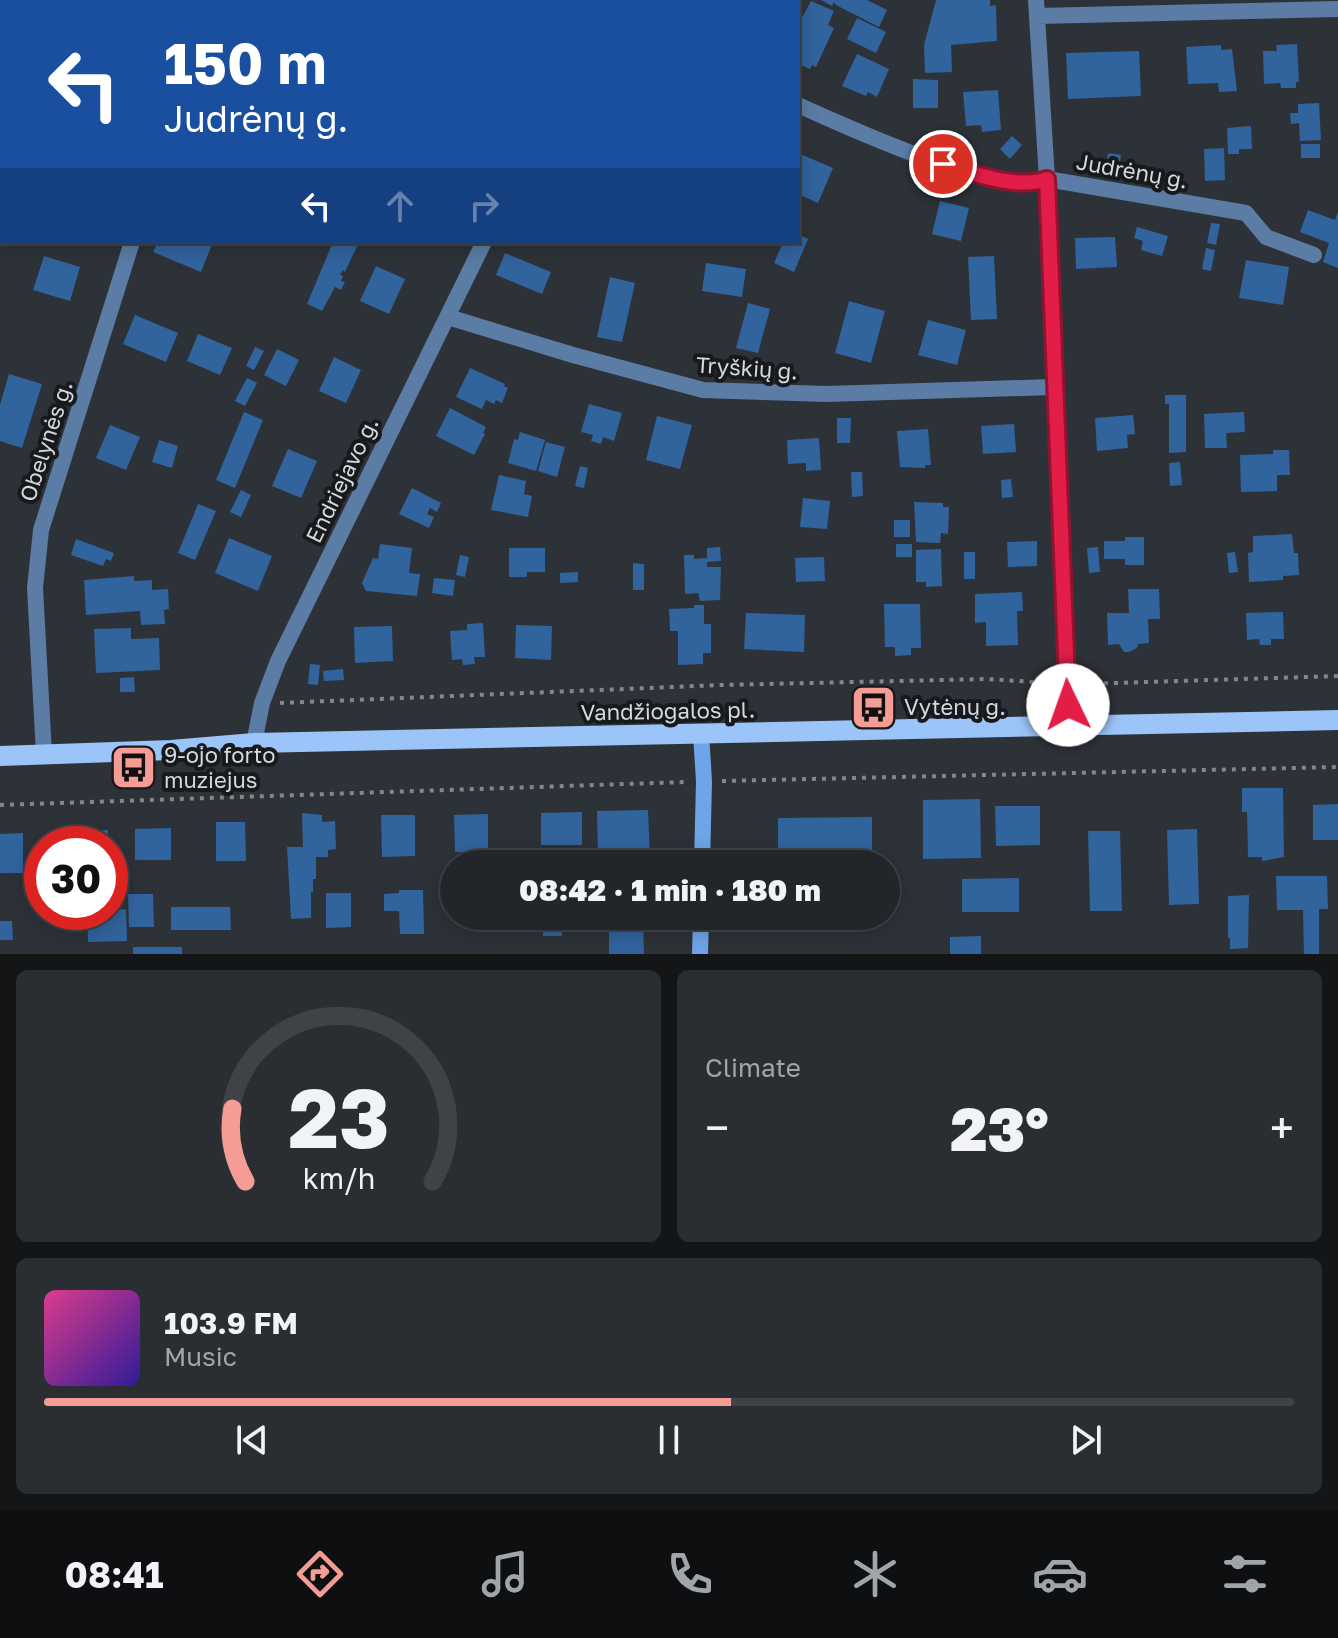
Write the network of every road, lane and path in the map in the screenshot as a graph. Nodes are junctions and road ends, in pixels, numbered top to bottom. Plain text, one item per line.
1 (1037, 8) edge
2 (1338, 9) edge
3 (800, 106) edge
4 (1047, 179) junction
5 (131, 244) edge
6 (483, 244) edge
7 (1314, 255) dead end
8 (448, 317) junction
9 (1053, 387) junction
10 (1338, 676) edge
11 (1067, 684) junction
12 (262, 703) junction
13 (1338, 720) edge
14 (1069, 726) junction
15 (701, 734) junction
16 (254, 743) junction
17 (44, 754) junction
18 (0, 756) edge
19 (1338, 767) edge
20 (704, 781) junction
21 (0, 805) edge
22 (702, 850) edge
23 (701, 930) edge
24 (700, 954) edge

1 - 2 street
1 - 4 street
3 - 4 street, Judrėnų g.
4 - 7 street, Judrėnų g.
4 - 9 street
5 - 17 street, Obelynės g.
6 - 8 street, Endriejavo g.
8 - 9 street, Tryškių g.
8 - 12 street, Endriejavo g.
9 - 11 street
10 - 11 path
11 - 12 path
11 - 14 street
12 - 16 street, Endriejavo g.
13 - 14 main road, Vandžiogalos pl.
14 - 15 main road, Vandžiogalos pl.
15 - 16 main road, Vandžiogalos pl.
15 - 20 main road
16 - 17 main road, Vandžiogalos pl.
17 - 18 main road, Vandžiogalos pl.
19 - 20 path
20 - 21 path
20 - 22 main road
23 - 24 main road

